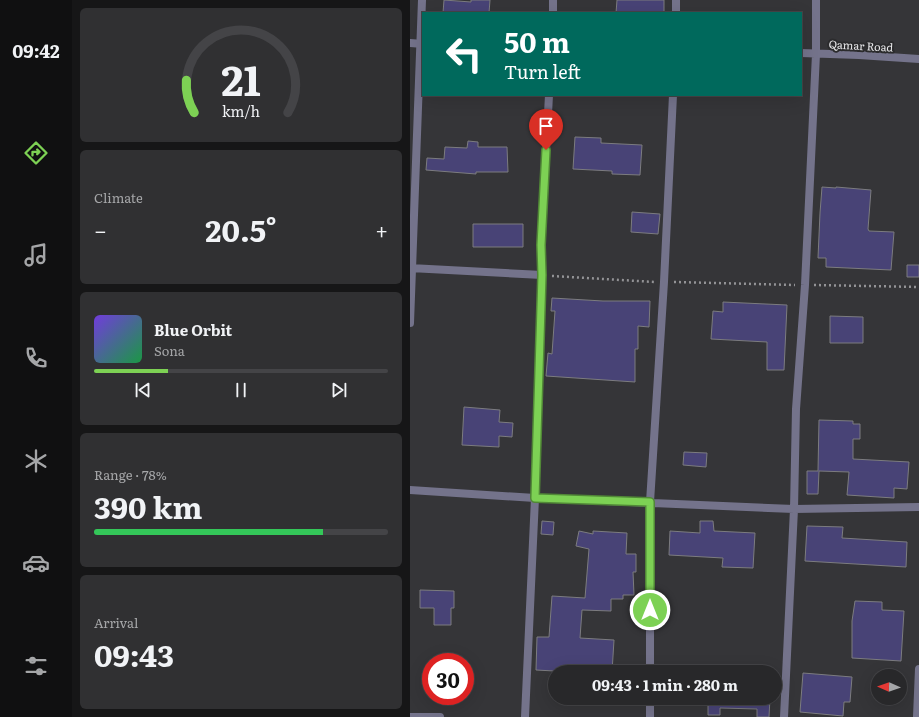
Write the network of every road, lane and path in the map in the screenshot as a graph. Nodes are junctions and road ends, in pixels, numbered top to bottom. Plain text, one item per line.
1 (422, 0) edge
2 (553, 0) edge
3 (676, 0) edge
4 (816, 0) edge
5 (553, 12) edge
6 (676, 12) edge
7 (410, 43) edge
8 (421, 44) edge
9 (802, 53) edge
10 (816, 54) junction
11 (919, 59) edge
12 (549, 96) edge
13 (673, 96) edge
14 (411, 268) edge
15 (542, 275) junction
16 (664, 282) junction
17 (805, 285) junction
18 (919, 287) edge
19 (410, 323) edge
20 (410, 490) edge
21 (535, 498) junction
22 (650, 502) junction
23 (919, 507) edge
24 (794, 509) junction
25 (650, 665) edge
26 (919, 669) edge
27 (650, 705) edge
28 (410, 717) edge
29 (440, 717) edge
30 (525, 717) edge
31 (650, 717) edge
32 (784, 717) edge
33 (917, 717) edge

1 - 8 street
2 - 5 street
3 - 6 street
4 - 10 street
7 - 8 street
8 - 14 street
9 - 10 street, Qamar Road
10 - 11 street, Qamar Road
10 - 17 street
12 - 15 street
13 - 16 street
14 - 15 street
14 - 19 street
15 - 16 path
15 - 21 street
16 - 17 path
16 - 22 street
17 - 18 path
17 - 24 street
20 - 21 street
21 - 22 street
21 - 30 street
22 - 24 street
22 - 25 street
23 - 24 street
24 - 32 street
26 - 33 street
27 - 31 street
28 - 29 street

